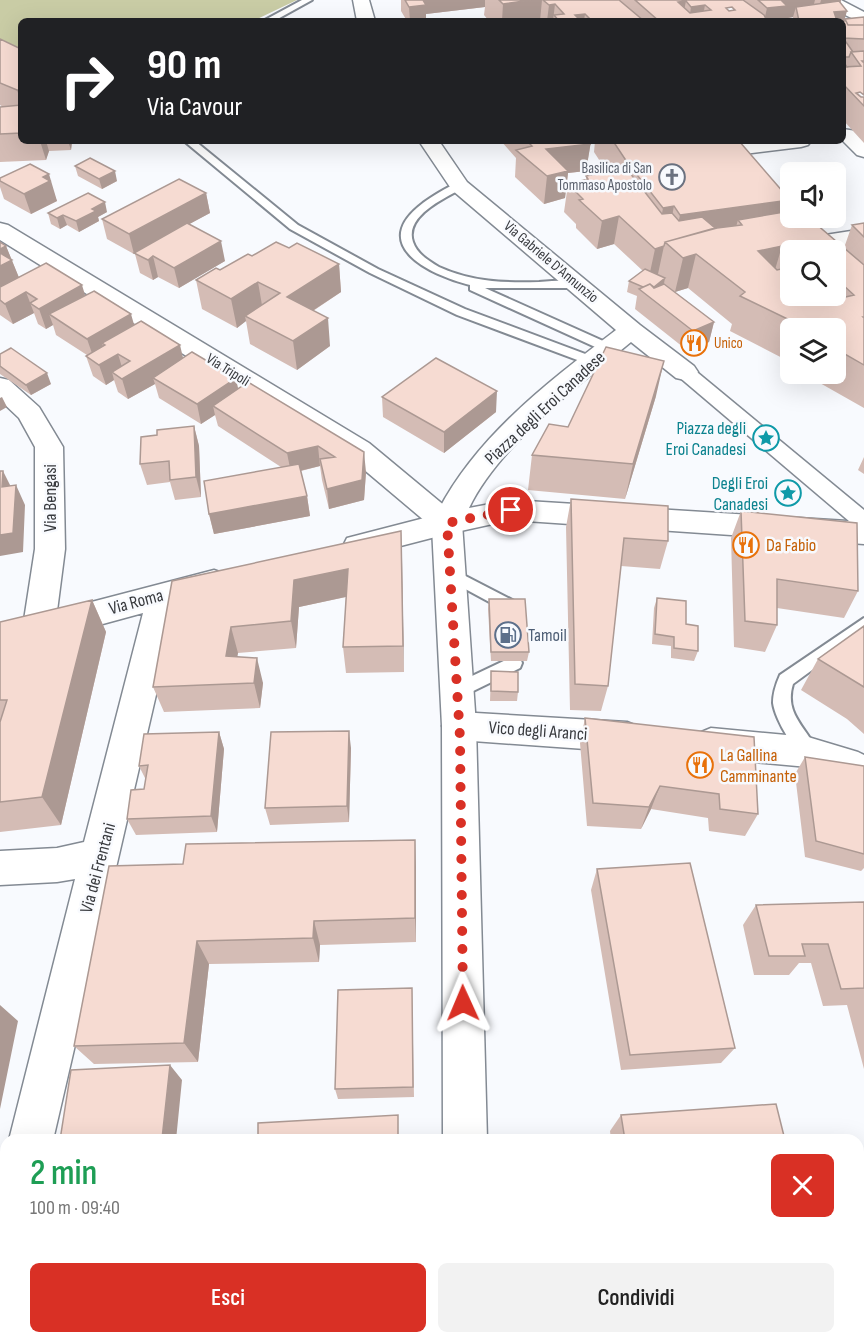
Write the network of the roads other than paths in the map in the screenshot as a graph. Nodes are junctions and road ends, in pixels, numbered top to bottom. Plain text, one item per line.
1 (308, 0) edge
2 (361, 0) edge
3 (828, 0) edge
4 (273, 18) edge
5 (365, 18) edge
6 (864, 19) edge
7 (846, 134) edge
8 (193, 144) edge
9 (431, 144) edge
10 (750, 144) edge
11 (733, 145) edge
12 (864, 151) edge
13 (750, 166) edge
14 (459, 186) junction
15 (800, 228) edge
16 (0, 230) edge
17 (864, 237) edge
18 (810, 240) edge
19 (846, 241) edge
20 (454, 278) junction
21 (577, 284) junction
22 (631, 330) junction
23 (600, 355) junction
24 (685, 372) joint
25 (0, 386) edge
26 (864, 522) edge
27 (447, 523) junction
28 (864, 533) edge
29 (332, 552) edge
30 (450, 574) junction
31 (242, 575) edge
32 (163, 595) junction
33 (512, 607) edge
34 (864, 624) edge
35 (39, 628) junction
36 (0, 639) edge
37 (514, 663) edge
38 (458, 708) junction
39 (808, 750) junction
40 (864, 771) edge
41 (101, 856) junction
42 (0, 868) edge
43 (32, 1134) edge
44 (465, 1134) edge

1 - 4 lane
2 - 5 street
3 - 6 street
7 - 12 street
8 - 23 lane
9 - 14 street, Via Gabriele D'Annunzio
10 - 11 street
11 - 13 street
14 - 20 lane
14 - 21 street, Via Gabriele D'Annunzio
15 - 18 street
16 - 27 street, Via Tripoli
17 - 19 street
20 - 21 lane
20 - 23 lane
21 - 22 street, Via Gabriele D'Annunzio
22 - 23 street, Piazza degli Eroi Canadese
22 - 24 street, Via Gabriele D'Annunzio
23 - 27 street, Piazza degli Eroi Canadese
24 - 26 street
25 - 35 street, Via Bengasi
27 - 28 street
27 - 29 street
27 - 30 street
30 - 33 lane
30 - 38 street
31 - 32 street, Via Roma
32 - 35 street, Via Roma
32 - 41 street, Via dei Frentani
34 - 39 lane
35 - 36 street, Via Roma
37 - 38 lane
38 - 39 street, Vico degli Aranci
38 - 44 street
39 - 40 street, Vico degli Aranci
41 - 42 street
41 - 43 street, Via dei Frentani

